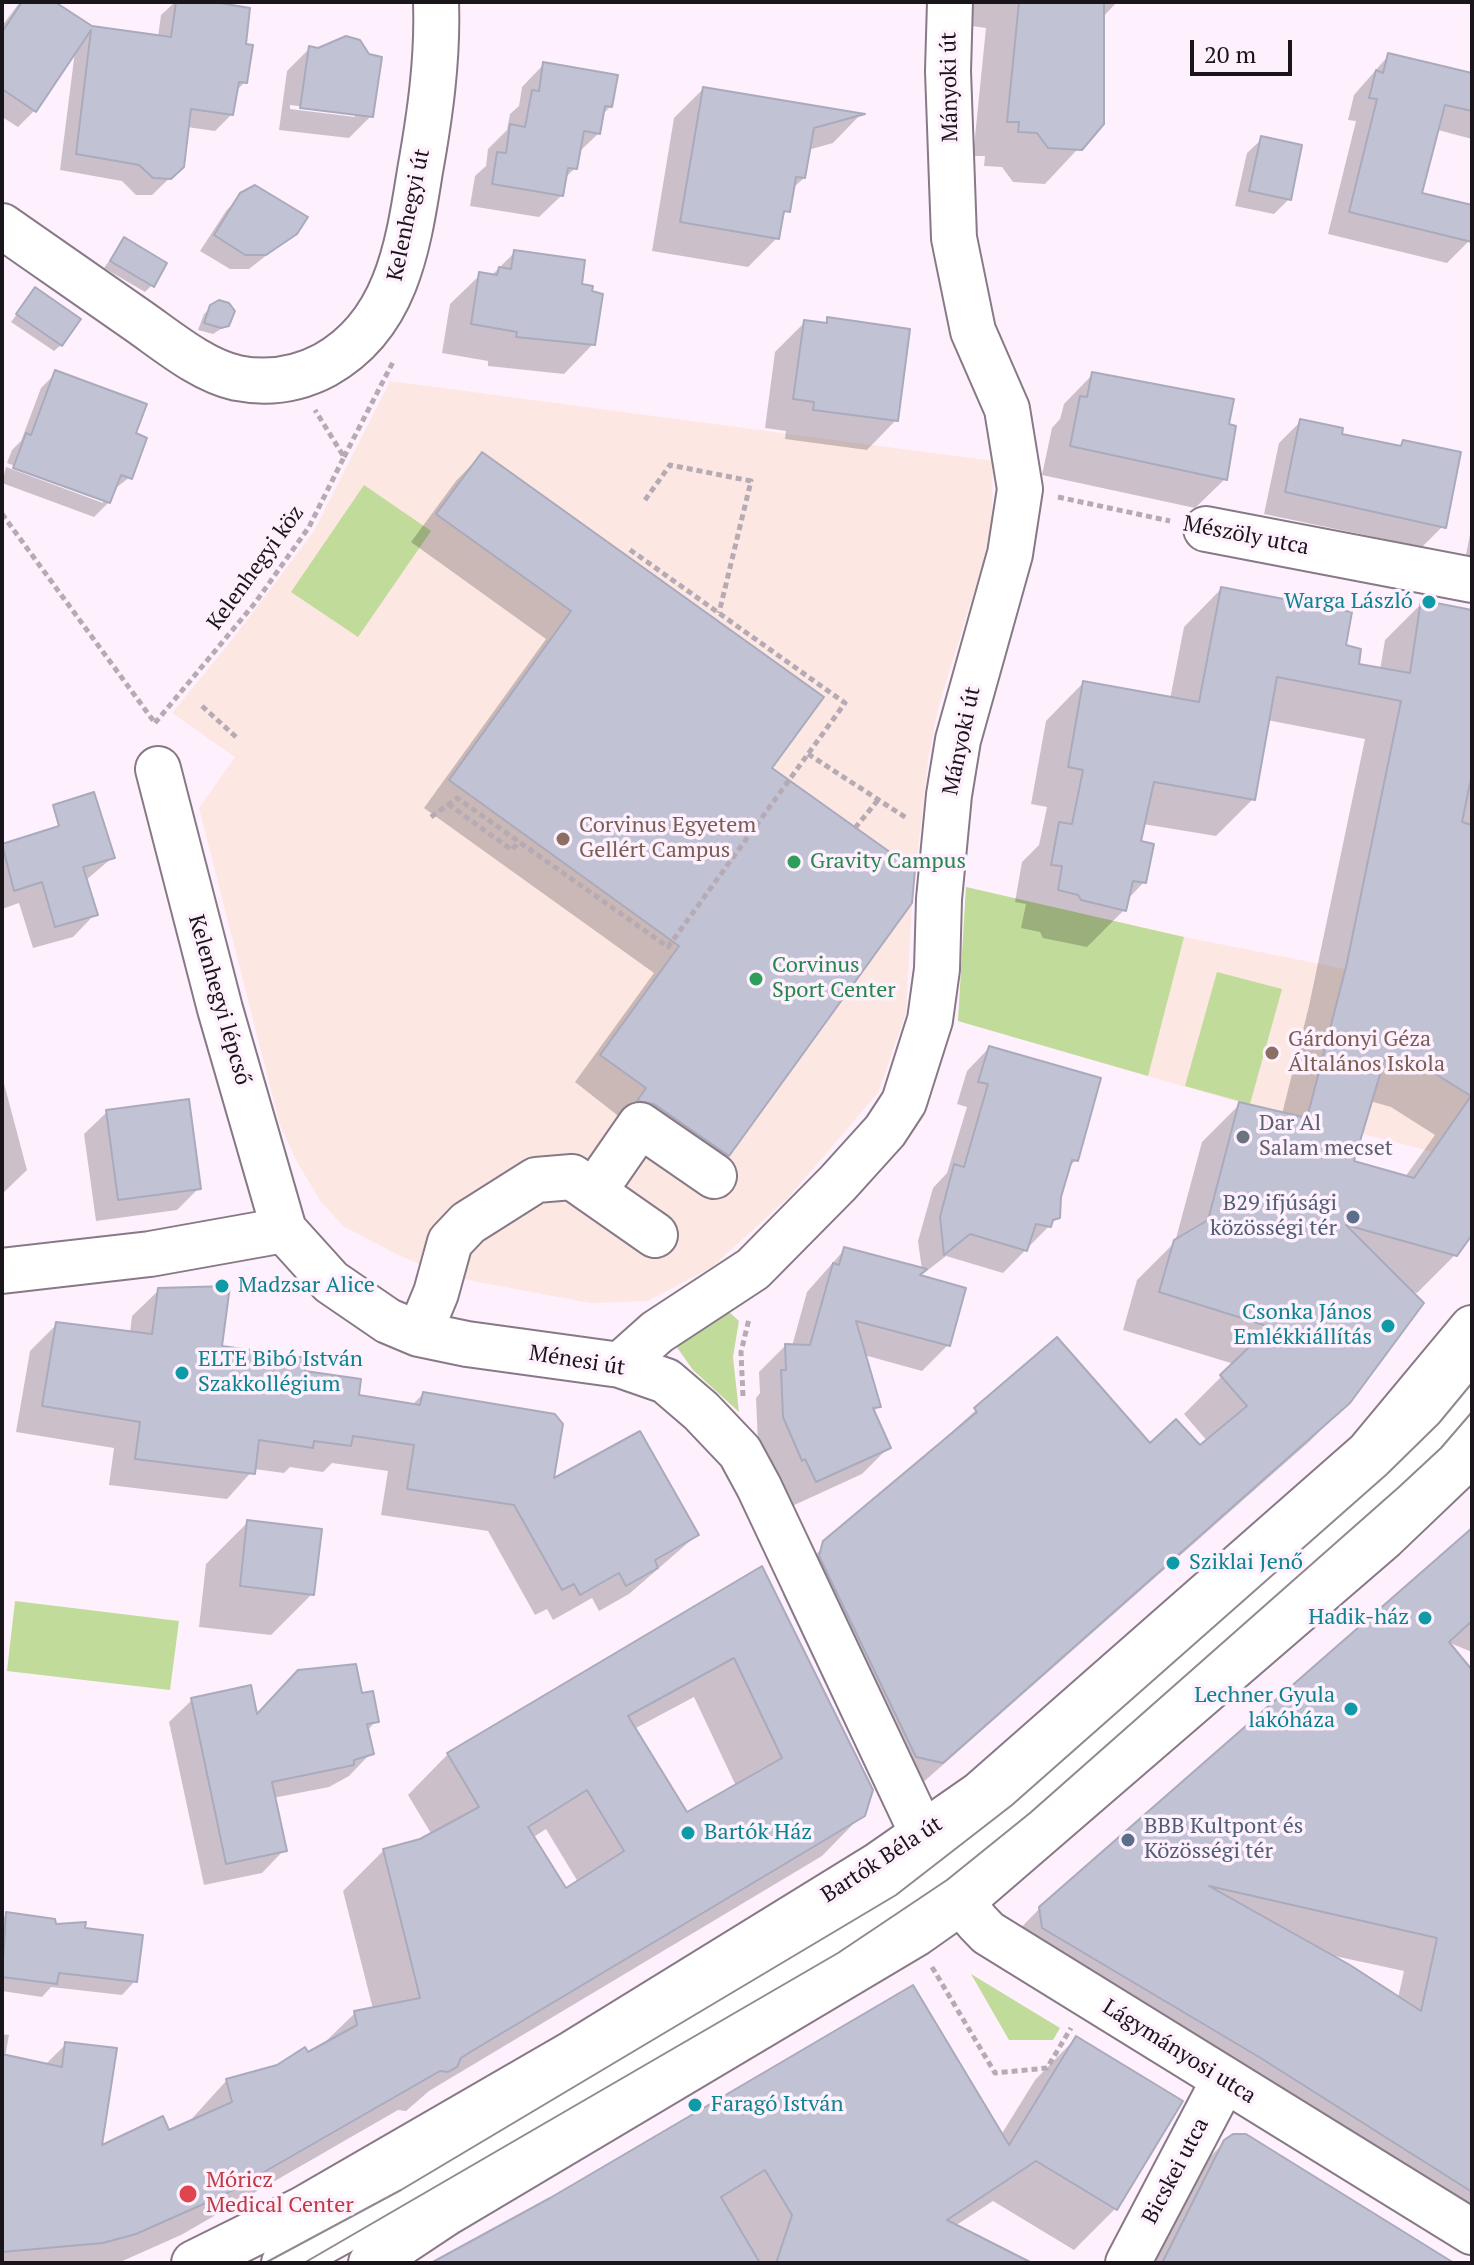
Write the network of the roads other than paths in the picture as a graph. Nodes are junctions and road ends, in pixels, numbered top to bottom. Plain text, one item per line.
1 (436, 2) edge
2 (950, 2) edge
3 (2, 226) edge
4 (1206, 529) road end
5 (1472, 580) edge
6 (158, 769) dead end
7 (714, 1176) dead end
8 (595, 1190) junction
9 (284, 1230) junction
10 (655, 1235) dead end
11 (2, 1271) edge
12 (1472, 1328) edge
13 (419, 1334) junction
14 (1472, 1350) edge
15 (620, 1365) junction
16 (1470, 1405) edge
17 (1472, 1453) edge
18 (942, 1870) junction
19 (1224, 2080) junction
20 (417, 2190) junction
21 (1472, 2232) edge
22 (342, 2237) edge
23 (194, 2263) edge
24 (284, 2263) edge
25 (1128, 2263) edge

1 - 3 street, Kelenhegyi út
2 - 15 street, Mányoki út
4 - 5 street, Mészöly utca
6 - 9 street, Kelenhegyi lépcső
7 - 8 street
8 - 10 street
8 - 13 street
9 - 11 street
9 - 13 street, Ménesi út
12 - 18 street, Bartók Béla út
13 - 15 street, Ménesi út
14 - 16 street
15 - 18 street, Ménesi út
16 - 18 street, Bartók Béla út
17 - 18 street, Bartók Béla út
18 - 19 street, Lágymányosi utca
18 - 20 street, Bartók Béla út
18 - 22 street, Bartók Béla út
18 - 22 street, Bartók Béla út
19 - 21 street, Lágymányosi utca
19 - 25 street, Bicskei utca
20 - 22 street
20 - 22 street
22 - 23 street, Bartók Béla út
22 - 24 street, Bartók Béla út

